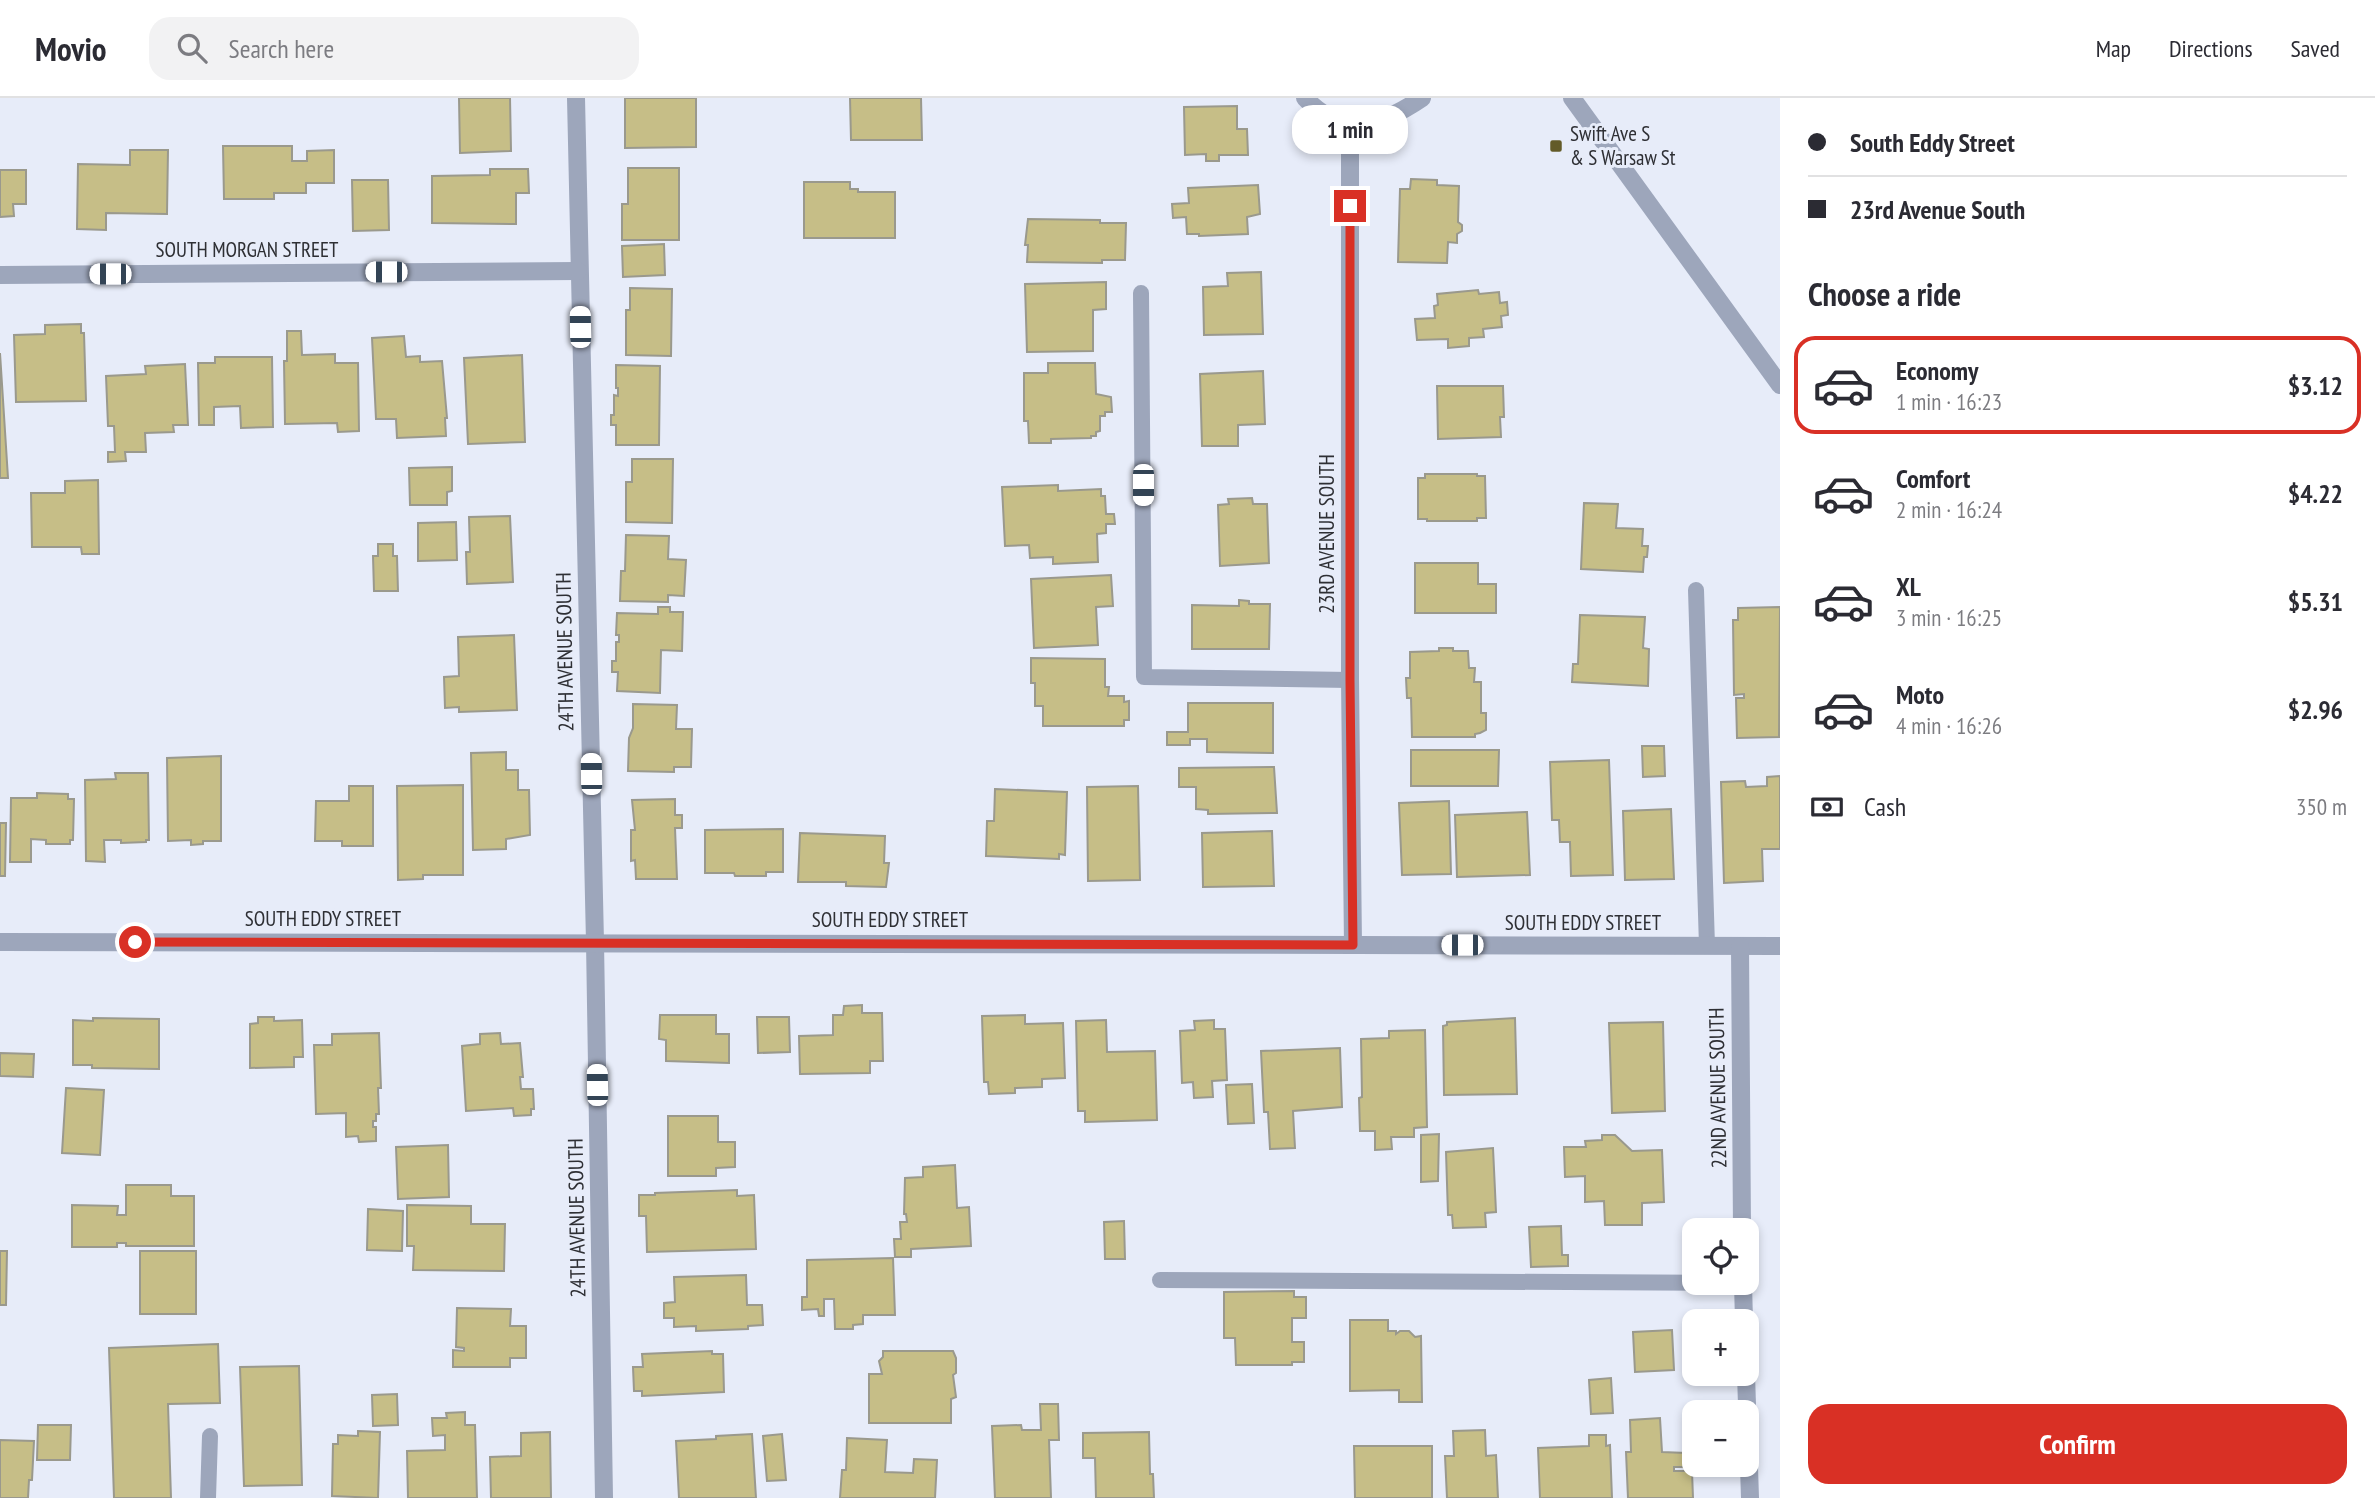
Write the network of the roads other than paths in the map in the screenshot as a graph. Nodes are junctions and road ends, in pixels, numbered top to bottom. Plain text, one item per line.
1 (576, 98) edge
2 (1305, 98) edge
3 (1422, 98) edge
4 (1572, 98) edge
5 (1350, 123) junction
6 (578, 271) junction
7 (0, 275) edge
8 (1141, 293) dead end
9 (1780, 385) edge
10 (1696, 590) dead end
11 (1350, 680) junction
12 (0, 942) edge
13 (595, 942) junction
14 (1353, 945) junction
15 (1707, 946) junction
16 (1740, 946) junction
17 (1780, 946) edge
18 (1742, 1218) edge
19 (1160, 1280) dead end
20 (1682, 1283) edge
21 (1746, 1386) edge
22 (210, 1436) dead end
23 (208, 1498) edge
24 (604, 1498) edge
25 (1749, 1498) edge

1 - 6 street, 24TH AVENUE SOUTH
2 - 5 street
3 - 5 street
4 - 9 street
5 - 11 street, 23RD AVENUE SOUTH
6 - 7 street, SOUTH MORGAN STREET
6 - 13 street, 24TH AVENUE SOUTH
8 - 11 lane
10 - 15 lane
11 - 14 street, 23RD AVENUE SOUTH
12 - 13 street, SOUTH EDDY STREET
13 - 14 street, SOUTH EDDY STREET
13 - 24 street, 24TH AVENUE SOUTH
14 - 15 street, SOUTH EDDY STREET
15 - 16 street, SOUTH EDDY STREET
16 - 17 street, SOUTH EDDY STREET
16 - 18 street, 22ND AVENUE SOUTH
19 - 20 lane
21 - 25 street
22 - 23 lane

